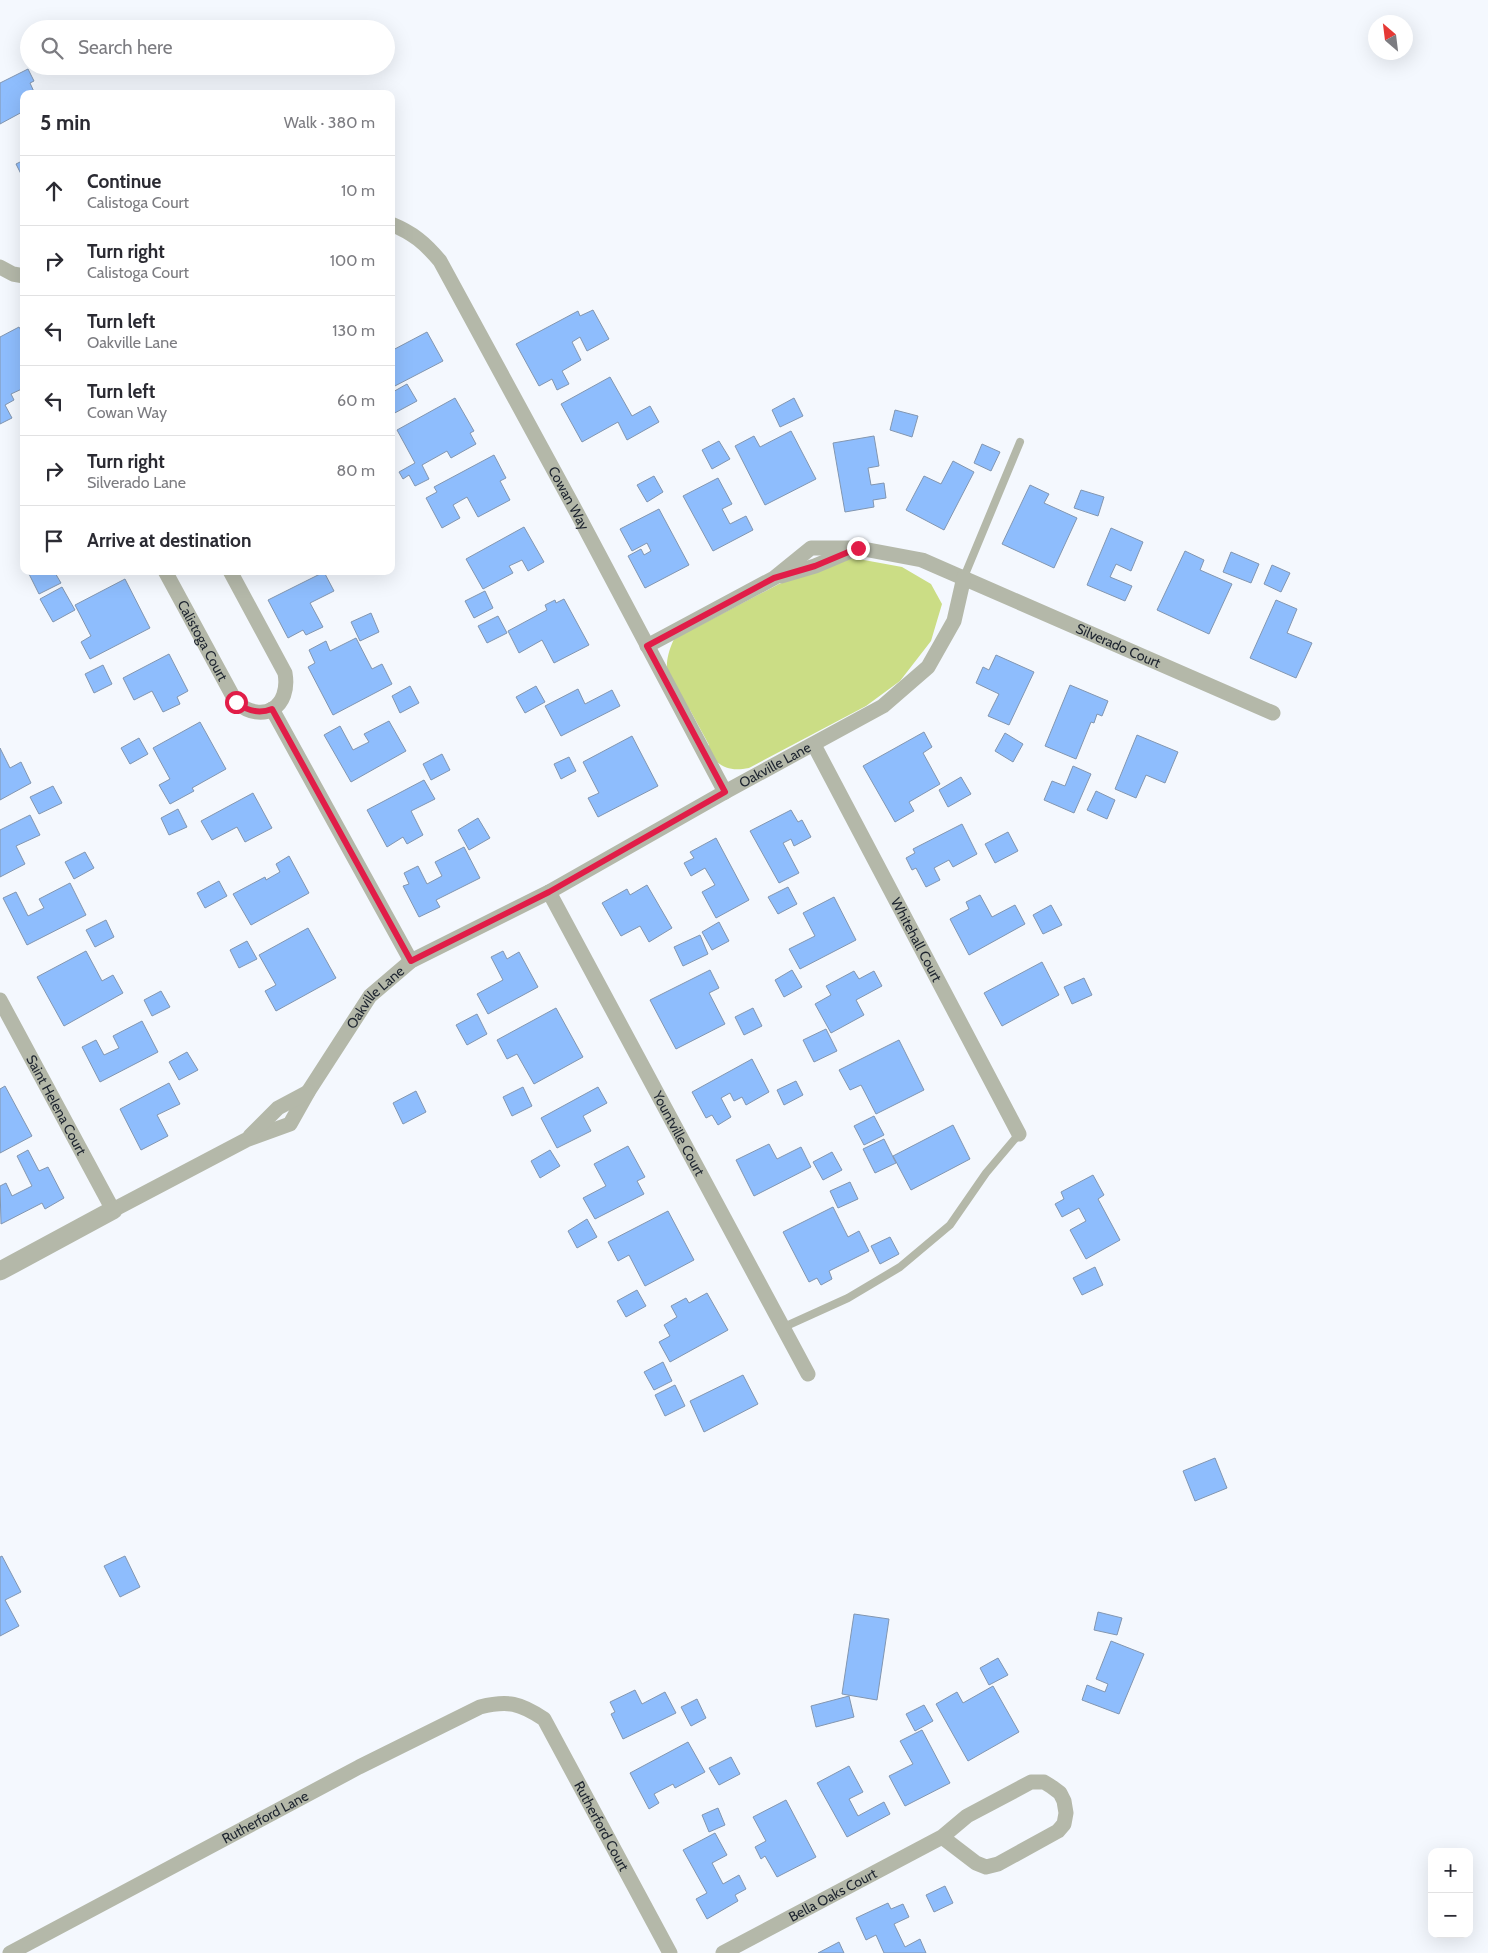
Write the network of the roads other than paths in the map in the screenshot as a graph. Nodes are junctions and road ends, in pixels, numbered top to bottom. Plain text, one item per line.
1 (395, 226) edge
2 (0, 267) edge
3 (20, 275) edge
4 (1020, 442) dead end
5 (167, 575) edge
6 (232, 575) edge
7 (964, 577) junction
8 (647, 646) junction
9 (272, 709) junction
10 (1273, 713) dead end
11 (814, 745) junction
12 (725, 792) junction
13 (549, 892) junction
14 (411, 961) junction
15 (0, 1000) edge
16 (1019, 1134) joint
17 (113, 1210) junction
18 (0, 1271) edge
19 (784, 1327) junction
20 (808, 1374) dead end
21 (526, 1707) joint
22 (942, 1837) junction
23 (10, 1953) edge
24 (670, 1953) edge
25 (723, 1953) edge

1 - 8 street, Cowan Way
2 - 3 street
4 - 7 lane
5 - 9 street, Calistoga Court
6 - 9 street
7 - 8 street, Silverado Court
7 - 10 street, Silverado Court
7 - 11 street, Oakville Lane
8 - 12 street, Cowan Way
9 - 14 street
11 - 12 street, Oakville Lane
11 - 16 street, Whitehall Court
12 - 13 street, Oakville Lane
13 - 14 street, Oakville Lane
13 - 19 street, Yountville Court
14 - 17 street, Oakville Lane
15 - 17 street, Saint Helena Court
16 - 19 lane
17 - 18 street, Oakville Lane
19 - 20 street, Yountville Court
21 - 23 street, Rutherford Lane
21 - 24 street, Rutherford Court
22 - 22 street, Bella Oaks Court
22 - 25 street, Bella Oaks Court

